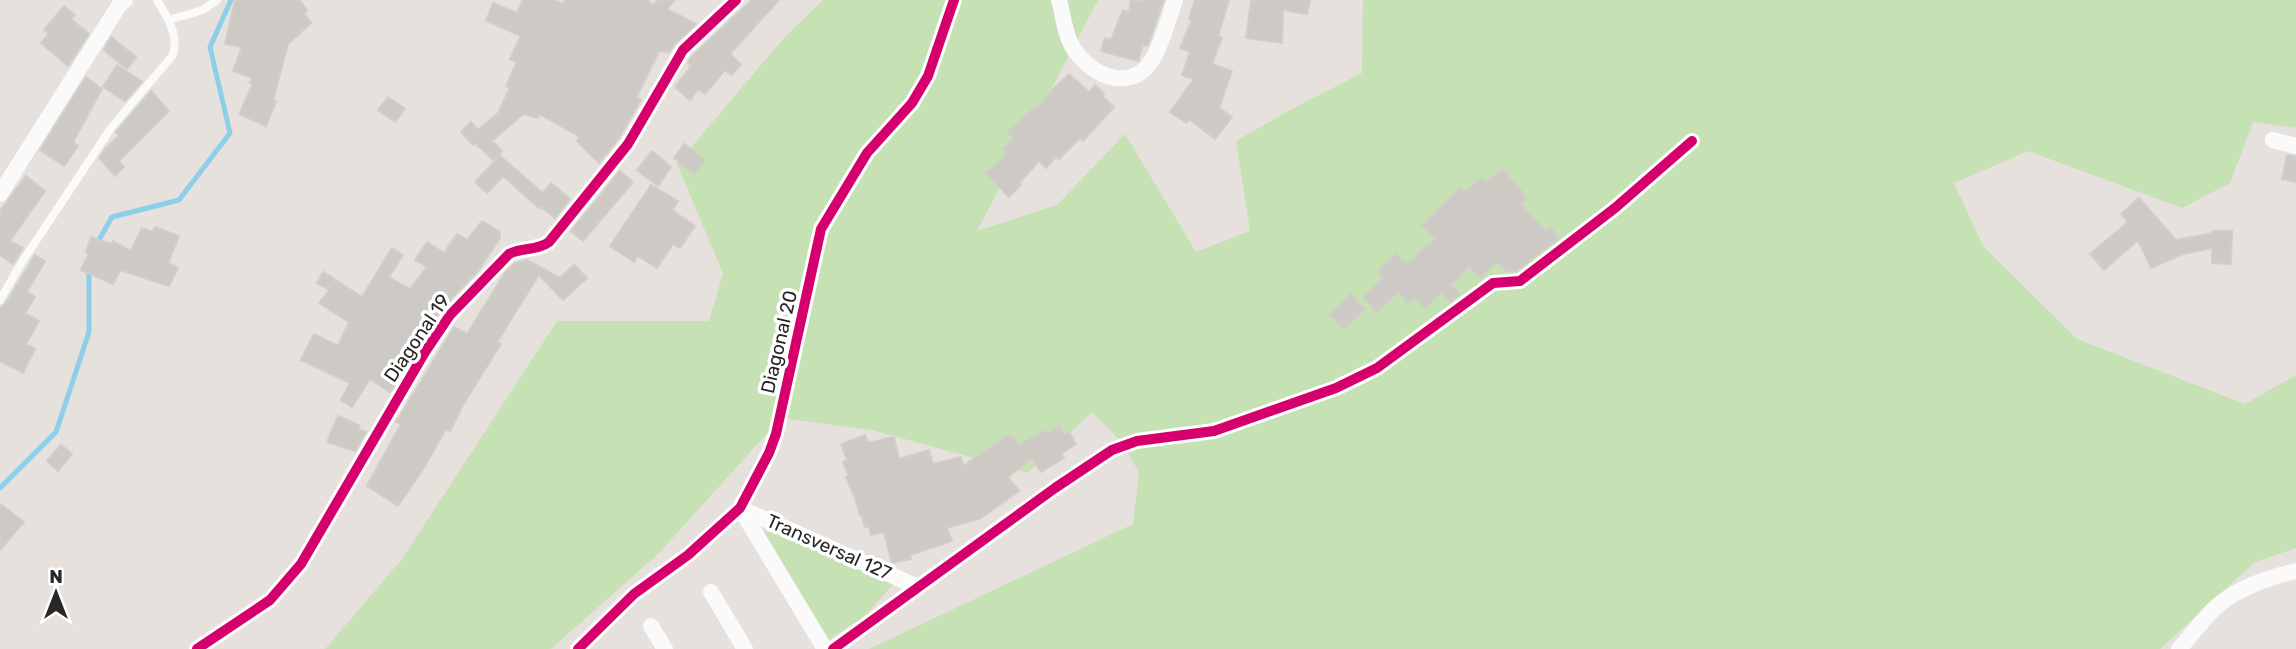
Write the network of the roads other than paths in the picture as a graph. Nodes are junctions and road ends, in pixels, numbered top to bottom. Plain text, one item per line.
1 (125, 0) edge
2 (157, 0) edge
3 (217, 0) edge
4 (736, 0) edge
5 (954, 0) edge
6 (1059, 0) edge
7 (1175, 0) edge
8 (169, 20) junction
9 (2273, 140) dead end
10 (1692, 141) dead end
11 (2296, 146) edge
12 (0, 194) edge
13 (0, 300) edge
14 (740, 508) junction
15 (2296, 571) edge
16 (918, 587) junction
17 (710, 592) dead end
18 (651, 626) dead end
19 (197, 649) edge
20 (579, 649) edge
21 (665, 649) edge
22 (745, 649) edge
23 (825, 649) edge
24 (833, 649) edge
25 (2179, 649) edge

1 - 12 street
2 - 8 lane
3 - 8 lane
4 - 19 street, Diagonal 19
5 - 14 street, Diagonal 20
6 - 7 street
8 - 13 lane
9 - 11 street
10 - 16 street
14 - 16 street, Transversal 127
14 - 20 street, Diagonal 20
14 - 23 street
15 - 25 street
16 - 24 street
17 - 22 street
18 - 21 street

